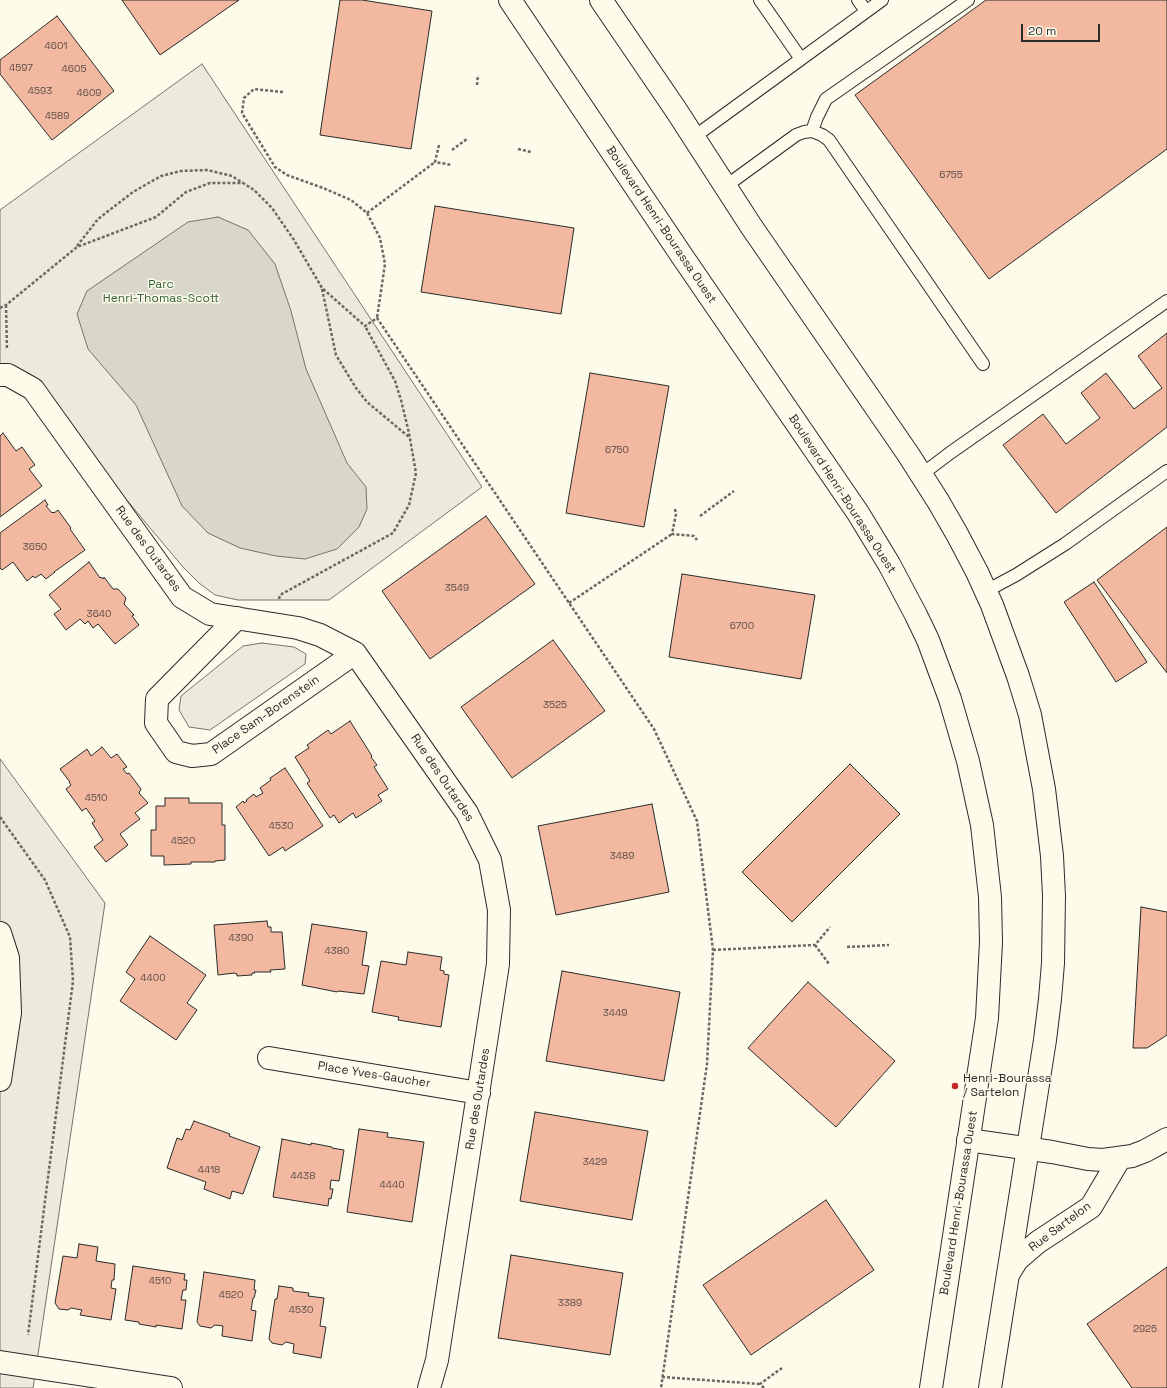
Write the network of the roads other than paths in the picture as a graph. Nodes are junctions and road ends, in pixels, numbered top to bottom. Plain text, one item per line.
1 (510, 0) edge
2 (601, 0) edge
3 (760, 0) edge
4 (858, 0) edge
5 (882, 0) edge
6 (968, 0) edge
7 (866, 11) junction
8 (801, 59) junction
9 (812, 131) junction
10 (694, 137) junction
11 (726, 186) junction
12 (1167, 301) edge
13 (983, 364) dead end
14 (4, 375) edge
15 (1167, 471) edge
16 (921, 475) junction
17 (986, 591) junction
18 (237, 618) junction
19 (356, 653) junction
20 (0, 933) edge
21 (269, 1058) dead end
22 (0, 1080) edge
23 (479, 1093) junction
24 (1167, 1139) edge
25 (968, 1140) junction
26 (1029, 1148) junction
27 (1120, 1158) junction
28 (1009, 1273) junction
29 (0, 1362) edge
30 (171, 1388) edge
31 (429, 1388) edge
32 (931, 1388) edge
33 (990, 1388) edge

1 - 25 main road, Boulevard Henri-Bourassa Ouest
2 - 10 main road
3 - 8 lane
4 - 7 lane
5 - 7 lane
6 - 9 lane
7 - 8 lane
8 - 10 lane
9 - 11 lane
9 - 13 lane
10 - 11 main road
11 - 16 main road
12 - 16 lane
14 - 18 main road, Rue des Outardes
15 - 17 lane
16 - 17 main road
17 - 26 main road
18 - 19 main road, Rue des Outardes
18 - 19 main road, Place Sam-Borenstein
19 - 23 main road, Rue des Outardes
20 - 22 main road
21 - 23 main road, Place Yves-Gaucher
23 - 31 main road, Rue des Outardes
24 - 27 main road
25 - 26 main road
25 - 32 main road, Boulevard Henri-Bourassa Ouest
26 - 27 main road
26 - 28 main road
27 - 28 main road, Rue Sartelon
28 - 33 main road
29 - 30 main road

